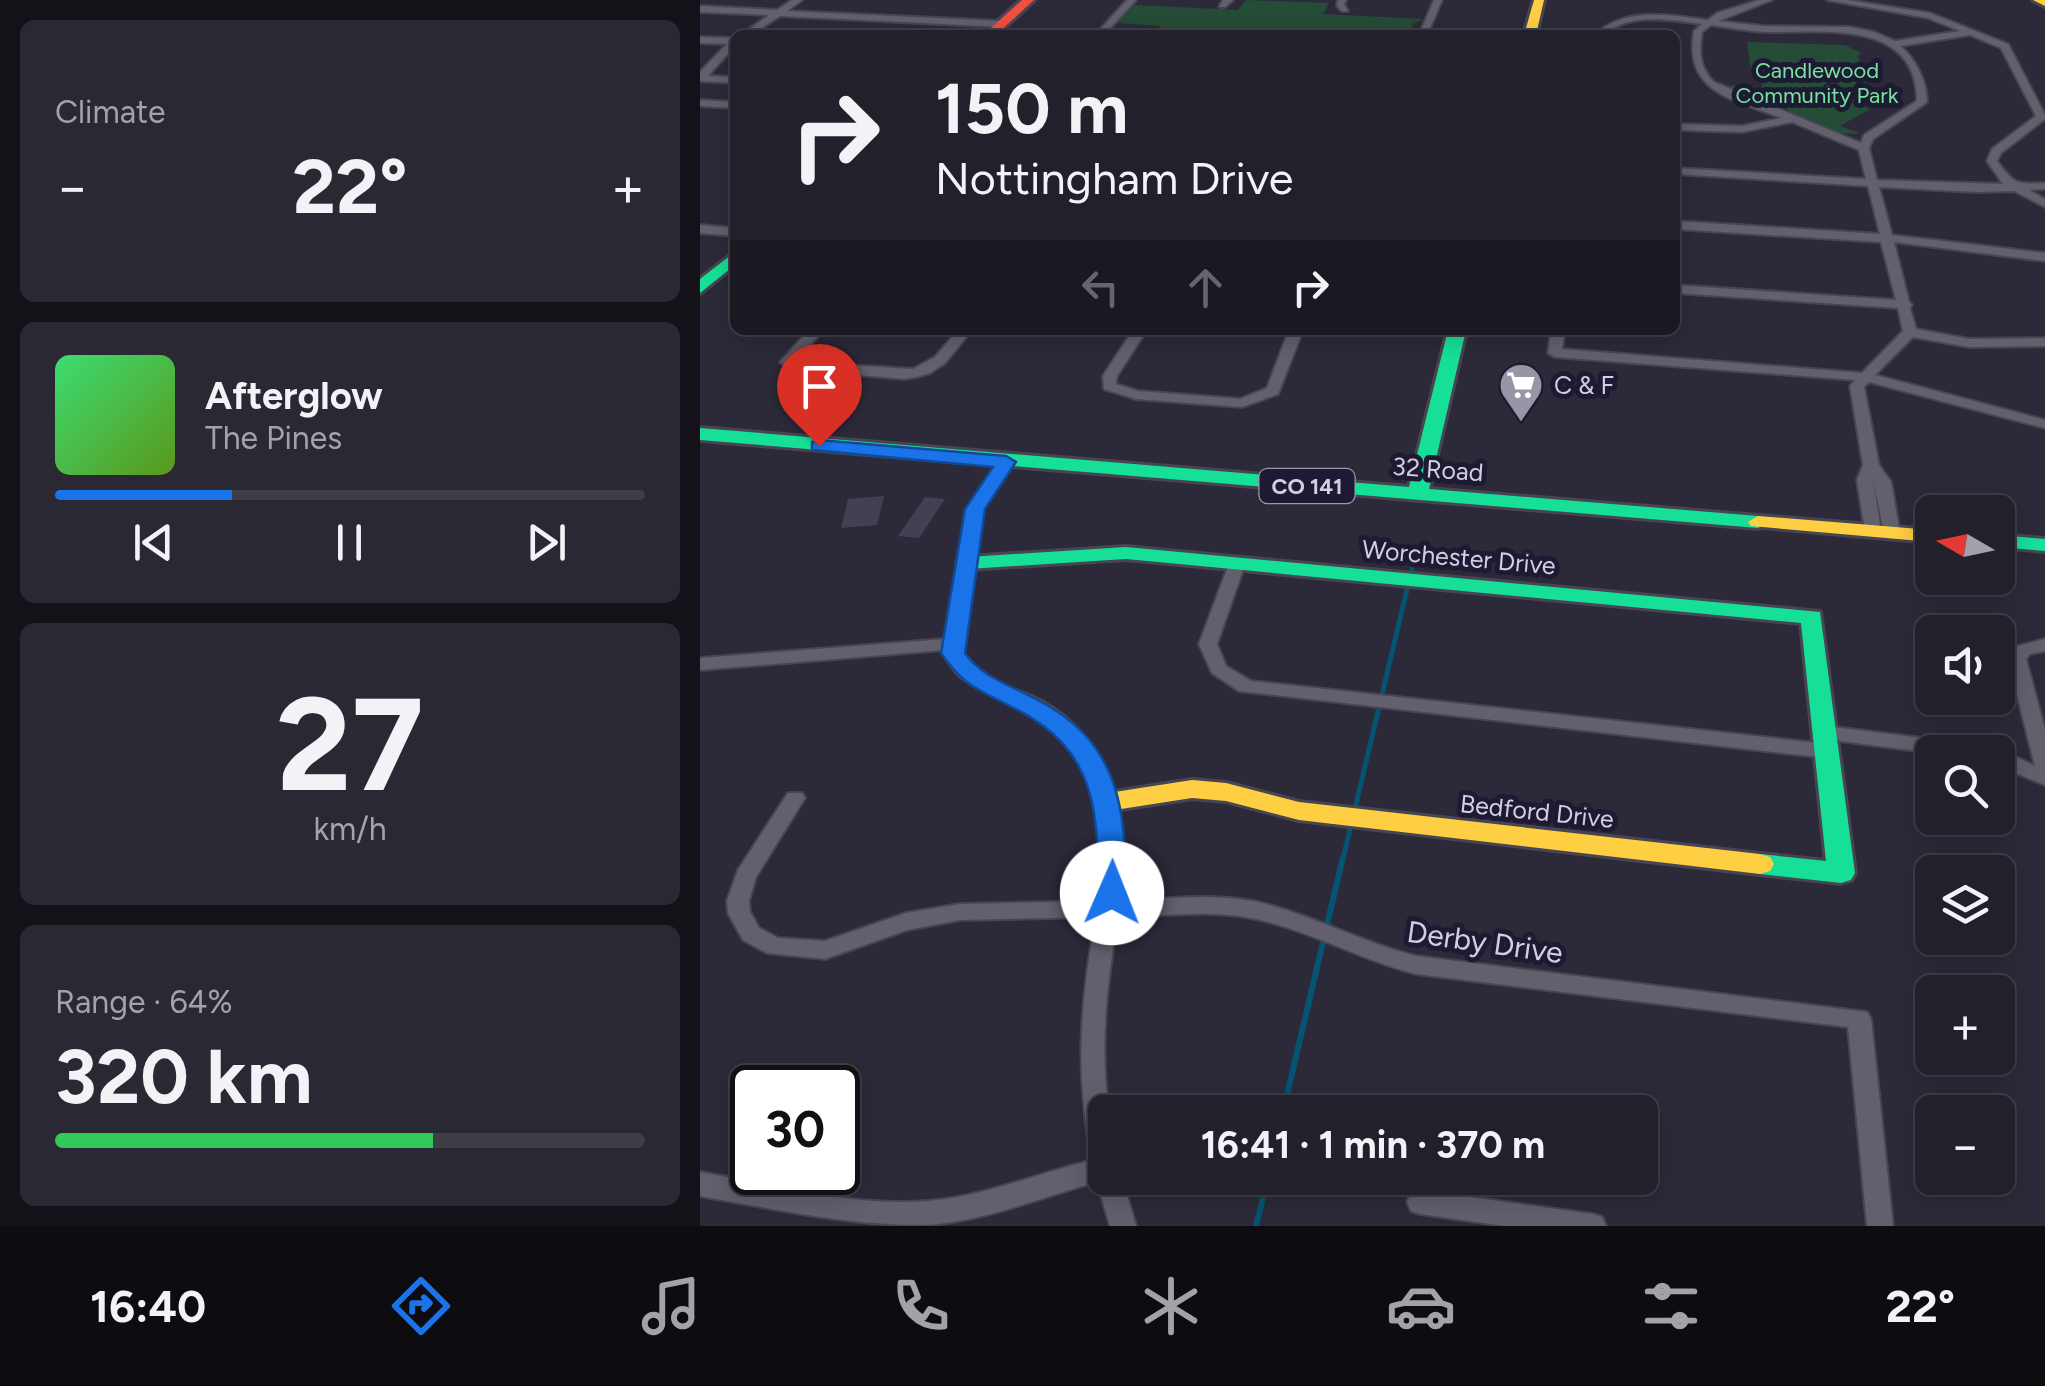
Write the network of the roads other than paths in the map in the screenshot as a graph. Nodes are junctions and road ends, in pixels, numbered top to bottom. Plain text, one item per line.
1 (798, 0) edge
2 (1029, 0) edge
3 (1132, 0) edge
4 (1438, 0) edge
5 (1539, 0) edge
6 (1763, 0) edge
7 (1831, 0) edge
8 (2038, 0) edge
9 (2045, 3) edge
10 (700, 8) edge
11 (779, 12) junction
12 (1710, 20) junction
13 (995, 29) edge
14 (752, 30) edge
15 (1104, 30) edge
16 (1425, 30) edge
17 (1531, 30) edge
18 (1603, 30) edge
19 (1976, 32) junction
20 (700, 40) edge
21 (730, 42) edge
22 (1895, 44) junction
23 (730, 47) edge
24 (700, 78) edge
25 (730, 80) edge
26 (700, 103) edge
27 (721, 104) junction
28 (730, 105) edge
29 (700, 119) edge
30 (1793, 119) junction
31 (1680, 128) edge
32 (1864, 148) junction
33 (1680, 171) edge
34 (1874, 183) junction
35 (2045, 186) edge
36 (2016, 187) junction
37 (2045, 204) edge
38 (1680, 225) edge
39 (700, 229) edge
40 (730, 232) edge
41 (1888, 239) junction
42 (2045, 257) edge
43 (730, 261) edge
44 (700, 288) edge
45 (1680, 289) edge
46 (1906, 305) junction
47 (1910, 332) junction
48 (811, 335) edge
49 (961, 335) edge
50 (1137, 335) edge
51 (1294, 335) edge
52 (1456, 335) edge
53 (1557, 335) edge
54 (2045, 342) edge
55 (1865, 376) junction
56 (2045, 424) edge
57 (700, 434) edge
58 (1006, 462) junction
59 (1416, 495) junction
60 (1883, 532) junction
61 (1915, 535) edge
62 (2015, 542) edge
63 (2045, 545) edge
64 (968, 563) junction
65 (1237, 564) junction
66 (954, 644) junction
67 (2045, 645) edge
68 (700, 664) edge
69 (1826, 742) junction
70 (1915, 748) edge
71 (2015, 765) edge
72 (2045, 766) edge
73 (2045, 778) edge
74 (795, 798) dead end
75 (1108, 802) junction
76 (1111, 907) junction
77 (1094, 1095) edge
78 (1088, 1171) edge
79 (700, 1184) edge
80 (1114, 1195) edge
81 (1420, 1202) dead end
82 (1123, 1226) edge
83 (1593, 1226) edge
84 (1880, 1226) edge

1 - 11 street
2 - 13 street
3 - 15 street
4 - 16 street
5 - 17 street
6 - 12 street
7 - 19 street
8 - 9 street
10 - 11 street
11 - 13 street
11 - 14 street
12 - 18 street
12 - 22 street
12 - 30 street
19 - 22 street
19 - 36 street
20 - 21 street
22 - 32 street
23 - 24 street
24 - 25 street
26 - 27 street
27 - 28 street
27 - 29 street
30 - 31 street
30 - 32 street
32 - 34 street
33 - 34 street
34 - 36 street
34 - 41 street
35 - 36 street
36 - 37 street
38 - 41 street
39 - 40 street
41 - 42 street
41 - 46 street
43 - 44 street
45 - 46 street
46 - 47 street
47 - 54 street
47 - 55 street
48 - 49 street
50 - 51 street
52 - 59 street
53 - 55 street
55 - 56 street
55 - 60 street
57 - 58 street, 32 Road / CO 141
58 - 59 street, 32 Road / CO 141
58 - 64 street
59 - 60 street, 32 Road / CO 141
60 - 61 street, 32 Road / CO 141
62 - 63 street
64 - 65 street, Worchester Drive
64 - 66 street
65 - 69 street, Worchester Drive
65 - 69 street
66 - 68 street
66 - 75 street
67 - 72 street
69 - 70 street
69 - 75 street, Bedford Drive
71 - 73 street
74 - 76 street, Derby Drive
75 - 76 street
76 - 77 street
76 - 84 street, Derby Drive
78 - 79 street
80 - 82 street
81 - 83 street

